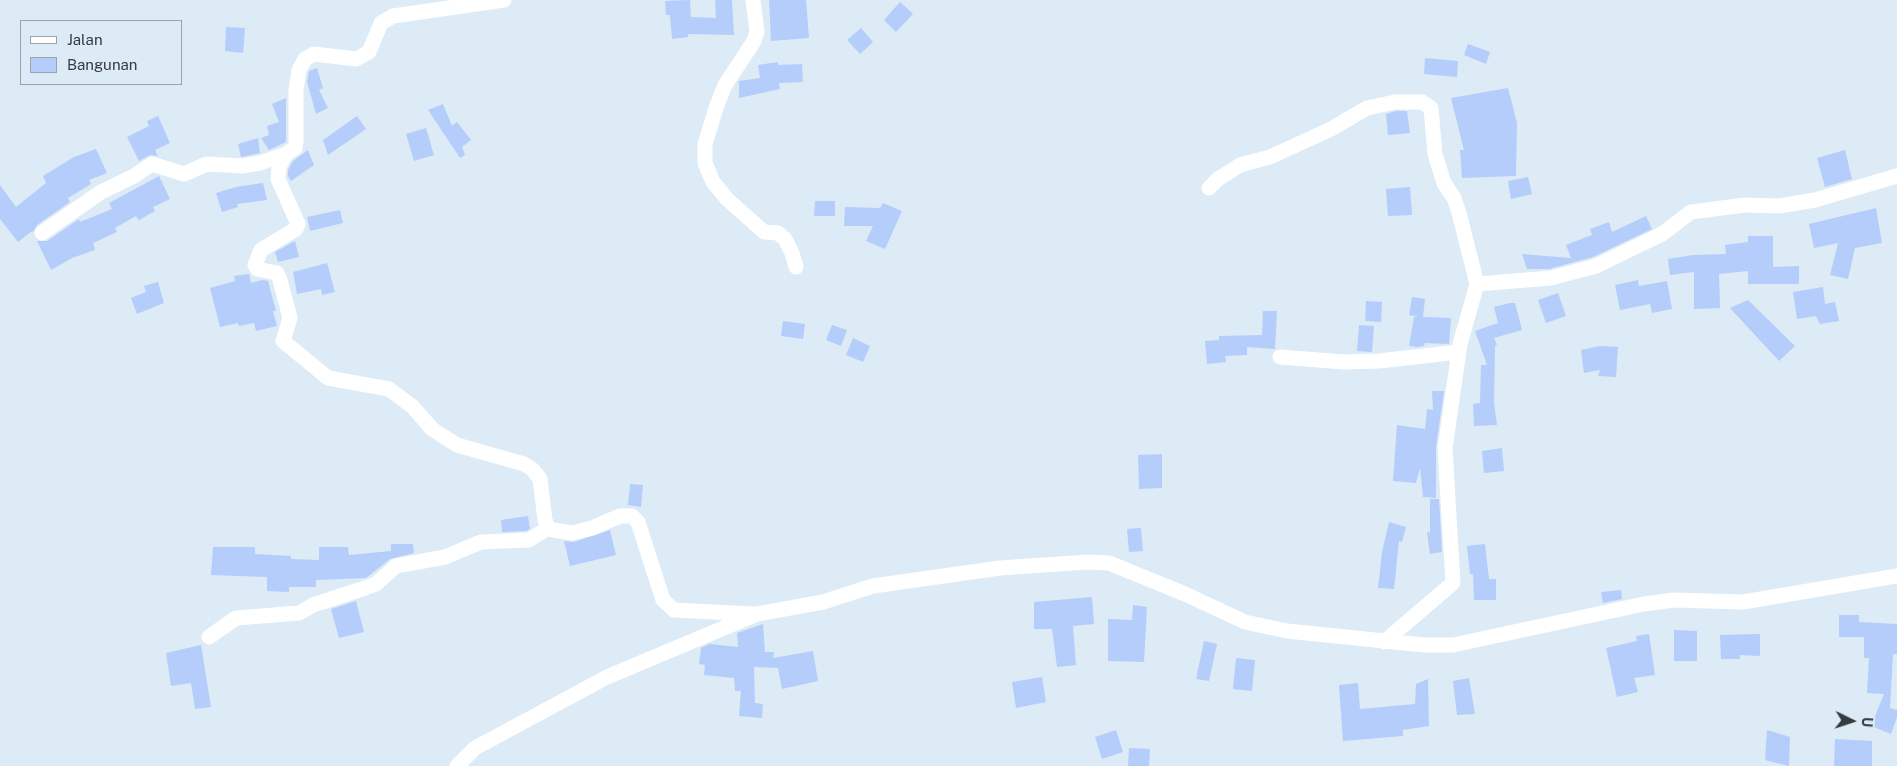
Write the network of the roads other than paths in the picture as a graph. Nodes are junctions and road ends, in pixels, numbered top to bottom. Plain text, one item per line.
1 (504, 0) edge
2 (753, 0) edge
3 (286, 154) junction
4 (1897, 176) edge
5 (1209, 188) dead end
6 (42, 233) dead end
7 (796, 267) dead end
8 (1477, 284) junction
9 (1459, 352) junction
10 (1280, 357) dead end
11 (548, 528) junction
12 (1897, 576) edge
13 (757, 614) junction
14 (209, 638) dead end
15 (1384, 642) junction
16 (456, 766) edge

1 - 3 street
2 - 7 street
3 - 6 street
3 - 11 street
4 - 8 street
5 - 8 street
8 - 9 street
9 - 10 street
9 - 15 street
11 - 13 street
11 - 14 street
12 - 15 street
13 - 15 street
13 - 16 street

